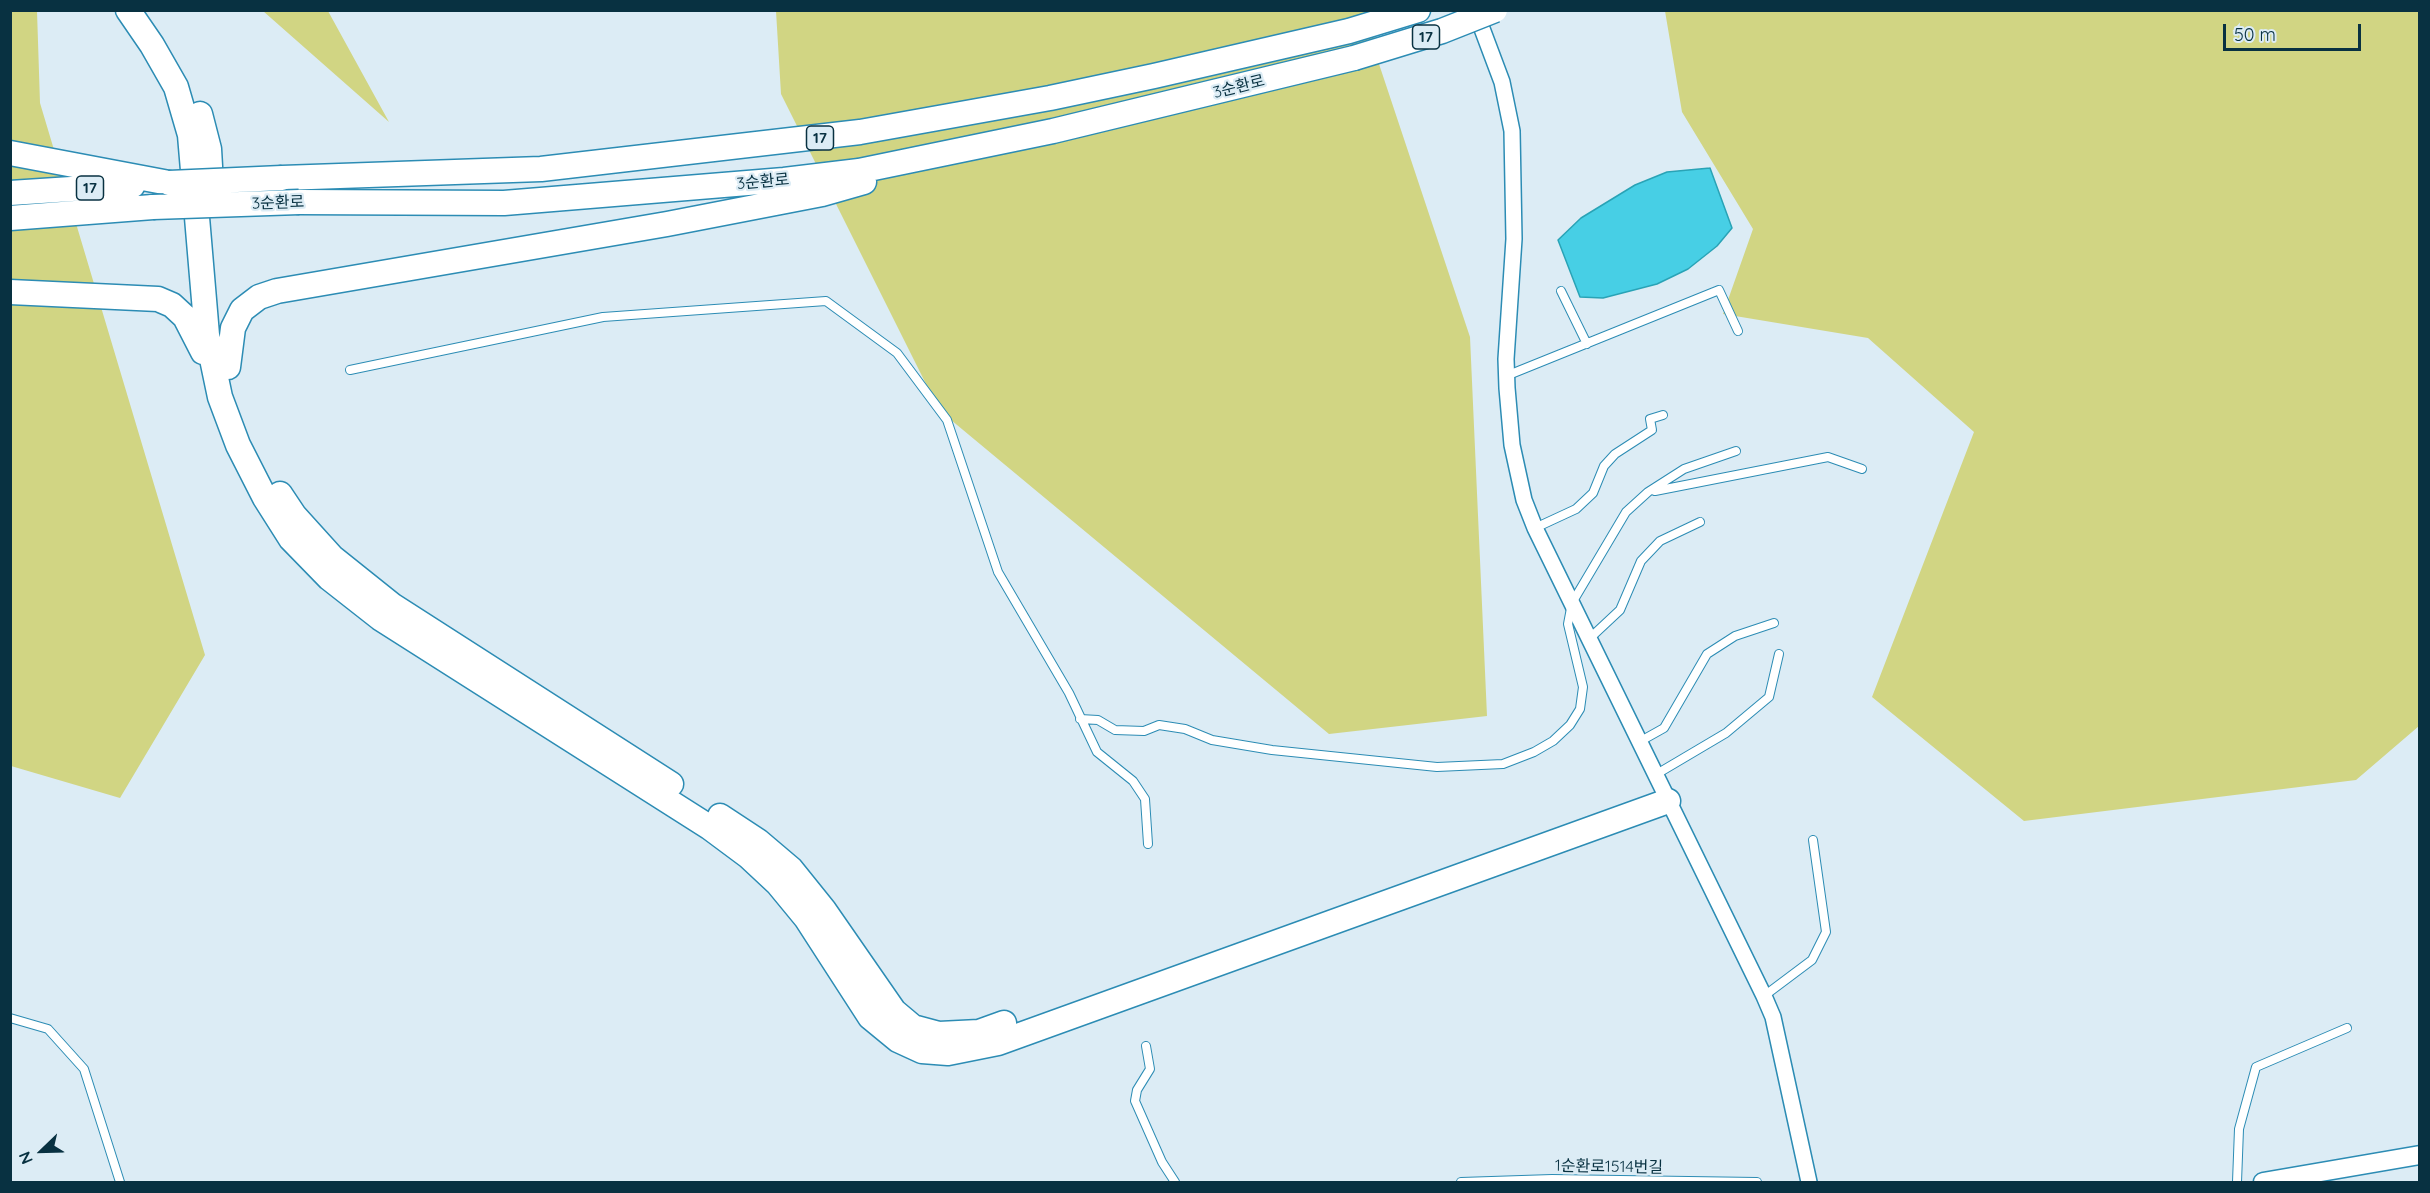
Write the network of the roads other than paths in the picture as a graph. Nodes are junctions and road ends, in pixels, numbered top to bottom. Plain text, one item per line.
1 (128, 10) edge
2 (144, 10) edge
3 (1418, 10) edge
4 (1475, 10) edge
5 (1495, 10) edge
6 (1028, 137) junction
7 (10, 153) edge
8 (169, 183) junction
9 (10, 193) edge
10 (10, 218) edge
11 (1561, 291) dead end
12 (10, 292) edge
13 (1738, 331) dead end
14 (1587, 344) junction
15 (350, 370) dead end
16 (221, 371) junction
17 (1506, 376) junction
18 (1663, 415) dead end
19 (1736, 451) dead end
20 (1862, 470) dead end
21 (1648, 492) junction
22 (1700, 522) dead end
23 (1535, 528) junction
24 (1572, 603) junction
25 (1774, 623) dead end
26 (1589, 639) junction
27 (1779, 654) dead end
28 (1080, 719) junction
29 (1639, 742) junction
30 (1662, 789) junction
31 (1813, 840) dead end
32 (1148, 844) dead end
33 (1764, 996) junction
34 (10, 1018) edge
35 (2347, 1028) dead end
36 (1146, 1046) dead end
37 (2420, 1155) edge
38 (120, 1182) edge
39 (1175, 1182) edge
40 (1461, 1182) edge
41 (1757, 1182) edge
42 (1809, 1182) edge
43 (2237, 1182) edge
44 (2263, 1182) edge

1 - 16 highway
2 - 16 highway
3 - 8 highway, 3순환로 / 17, bridge
4 - 17 street
5 - 6 highway, 3순환로 / 17, bridge
6 - 10 highway, 3순환로 / 17, bridge
6 - 16 highway
7 - 8 highway
8 - 9 highway, 3순환로 / 17
11 - 14 lane
12 - 16 highway
13 - 14 lane
14 - 17 lane
15 - 28 lane
16 - 30 highway
17 - 23 street
18 - 23 lane
19 - 21 lane
20 - 21 lane
21 - 24 lane
22 - 26 lane
23 - 24 street
24 - 26 street
24 - 28 lane
25 - 29 lane
26 - 29 street
27 - 30 lane
28 - 32 lane
29 - 30 street
30 - 33 street
31 - 33 lane
33 - 42 street
34 - 38 lane
35 - 43 lane
36 - 39 lane
37 - 44 street
40 - 41 lane, 1순환로1514번길

